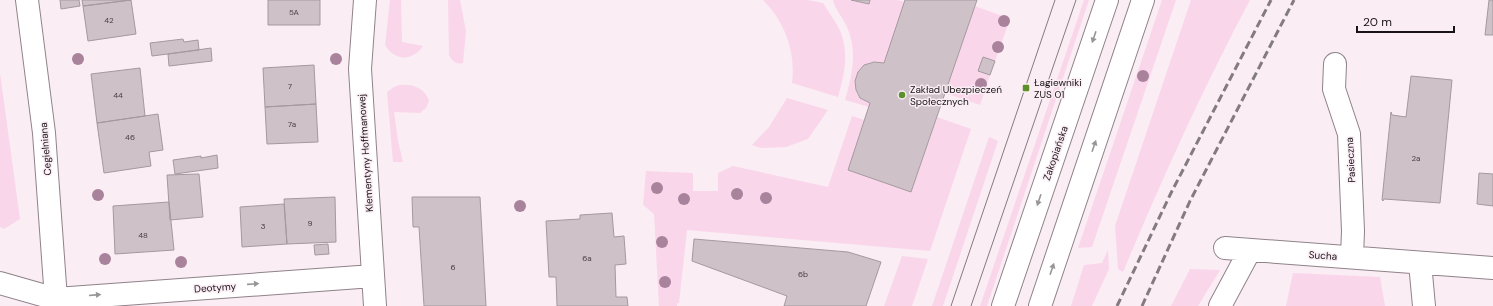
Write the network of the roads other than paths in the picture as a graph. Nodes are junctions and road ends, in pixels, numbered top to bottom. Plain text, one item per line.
1 (27, 0) edge
2 (365, 0) edge
3 (1107, 0) edge
4 (1143, 0) edge
5 (1335, 64) dead end
6 (1225, 248) dead end
7 (1250, 250) junction
8 (1352, 258) junction
9 (1420, 263) junction
10 (1493, 268) edge
11 (373, 276) junction
12 (0, 282) edge
13 (55, 302) edge
14 (375, 306) edge
15 (1003, 306) edge
16 (1040, 306) edge
17 (1220, 306) edge
18 (1424, 306) edge

1 - 13 street, Cegielniana
2 - 11 street, Klementyny Hoffmanowej
3 -> 15 street, Zakopiańska
16 -> 4 street
5 - 8 street, Pasieczna
6 - 7 street, Sucha
7 - 8 street, Sucha
7 - 17 street
8 - 9 street, Sucha
9 - 10 street, Sucha
9 - 18 street
13 -> 11 street, Deotymy
11 - 14 street, Klementyny Hoffmanowej
12 - 13 street

